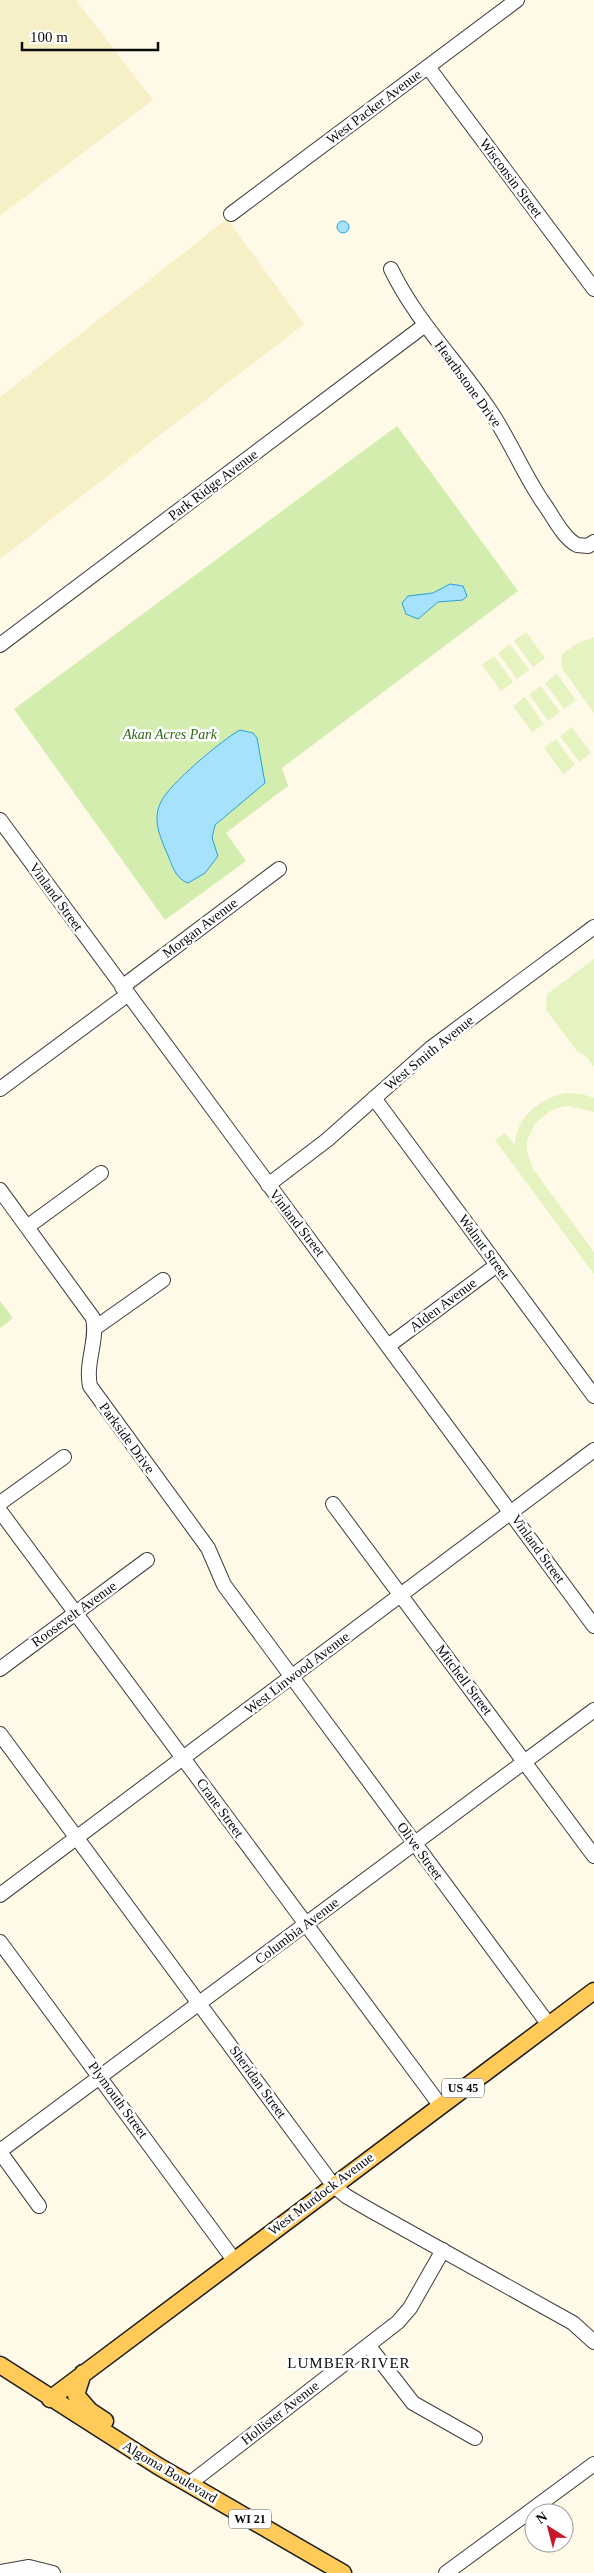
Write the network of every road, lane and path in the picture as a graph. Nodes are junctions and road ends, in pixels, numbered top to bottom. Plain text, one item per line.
1 (516, 0) edge
2 (428, 66) junction
3 (231, 214) dead end
4 (391, 269) dead end
5 (594, 289) edge
6 (425, 325) junction
7 (594, 542) edge
8 (0, 645) edge
9 (0, 820) edge
10 (279, 869) dead end
11 (594, 927) edge
12 (124, 991) junction
13 (0, 1089) edge
14 (374, 1098) junction
15 (100, 1173) dead end
16 (268, 1185) junction
17 (0, 1190) edge
18 (27, 1227) junction
19 (497, 1265) junction
20 (163, 1280) dead end
21 (95, 1328) junction
22 (388, 1346) junction
23 (594, 1396) edge
24 (594, 1450) edge
25 (64, 1457) dead end
26 (0, 1503) edge
27 (333, 1504) dead end
28 (0, 1511) edge
29 (512, 1513) junction
30 (147, 1560) dead end
31 (400, 1595) junction
32 (75, 1612) junction
33 (594, 1626) edge
34 (0, 1668) edge
35 (292, 1677) junction
36 (594, 1710) edge
37 (0, 1734) edge
38 (184, 1758) junction
39 (525, 1762) junction
40 (78, 1838) junction
41 (415, 1843) junction
42 (594, 1856) edge
43 (0, 1895) edge
44 (305, 1924) junction
45 (0, 1942) edge
46 (594, 1991) edge
47 (201, 2004) junction
48 (549, 2025) junction
49 (100, 2077) junction
50 (440, 2105) junction
51 (0, 2152) edge
52 (333, 2185) junction
53 (39, 2206) dead end
54 (443, 2250) junction
55 (234, 2260) junction
56 (594, 2342) edge
57 (368, 2345) junction
58 (0, 2365) edge
59 (83, 2373) junction
60 (50, 2399) junction
61 (475, 2438) dead end
62 (594, 2464) edge
63 (158, 2466) junction
64 (190, 2484) junction
65 (0, 2572) edge
66 (53, 2573) edge
67 (343, 2573) edge
68 (446, 2573) edge

1 - 2 street, West Packer Avenue
2 - 3 street, West Packer Avenue
2 - 5 street, Wisconsin Street
4 - 6 street, Hearthstone Drive
6 - 7 street, Hearthstone Drive
6 - 8 street, Park Ridge Avenue
9 - 12 street, Vinland Street
10 - 12 street, Morgan Avenue
11 - 14 street, West Smith Avenue
12 - 13 street, Morgan Avenue
12 - 16 street, Vinland Street
14 - 16 street, West Smith Avenue
14 - 19 street, Walnut Street
15 - 18 street
16 - 22 street, Vinland Street
17 - 18 street
18 - 21 street
19 - 22 street, Alden Avenue
19 - 23 street, Walnut Street
20 - 21 street
21 - 35 street, Parkside Drive
22 - 29 street, Vinland Street
24 - 29 street, West Linwood Avenue
25 - 26 street
27 - 31 street, Mitchell Street
28 - 32 street, Crane Street
29 - 31 street, West Linwood Avenue
29 - 33 street, Vinland Street
30 - 32 street, Roosevelt Avenue
31 - 35 street, West Linwood Avenue
31 - 39 street, Mitchell Street
32 - 34 street, Roosevelt Avenue
32 - 38 street, Crane Street
35 - 38 street, West Linwood Avenue
35 - 41 street, Olive Street
36 - 39 street, Columbia Avenue
37 - 40 street, Sheridan Street
38 - 40 street, West Linwood Avenue
38 - 44 street, Crane Street
39 - 41 street, Columbia Avenue
39 - 42 street, Mitchell Street
40 - 43 street, West Linwood Avenue
40 - 47 street, Sheridan Street
41 - 44 street, Columbia Avenue
41 - 48 street, Olive Street
44 - 47 street, Columbia Avenue
44 - 50 street, Crane Street
45 - 49 street, Plymouth Street
46 - 48 main road, West Murdock Avenue / US 45
47 - 49 street, Columbia Avenue
47 - 52 street, Sheridan Street
48 - 50 main road, West Murdock Avenue / US 45
49 - 51 street, Columbia Avenue
49 - 55 street, Plymouth Street
50 - 52 main road, West Murdock Avenue / US 45
51 - 53 street
52 - 54 street, Sheridan Street
52 - 55 main road, West Murdock Avenue / US 45
54 - 56 street, Sheridan Street
54 - 57 street, Hollister Avenue
55 - 59 main road, West Murdock Avenue / US 45
57 - 61 street
57 - 64 street, Hollister Avenue
58 - 60 main road, Algoma Boulevard
59 - 60 main road, West Murdock Avenue / US 45
59 - 63 main road
60 - 63 main road, Algoma Boulevard / WI 21
62 - 68 street
63 - 64 main road, Algoma Boulevard / WI 21
64 - 67 main road, Algoma Boulevard / WI 21
65 - 66 street

